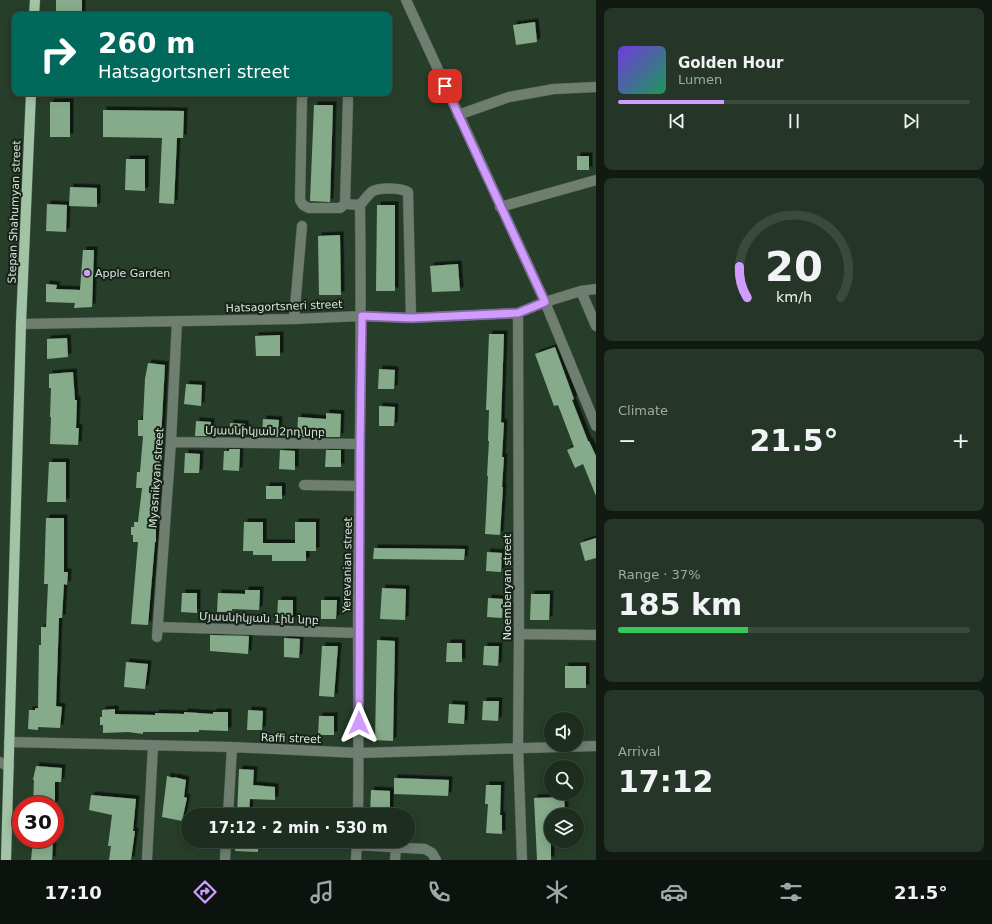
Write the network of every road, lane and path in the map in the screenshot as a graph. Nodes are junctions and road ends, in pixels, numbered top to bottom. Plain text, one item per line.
1 (35, 0) edge
2 (406, 0) edge
3 (34, 12) edge
4 (596, 87) edge
5 (31, 96) edge
6 (303, 96) edge
7 (348, 96) edge
8 (458, 115) junction
9 (596, 180) edge
10 (345, 204) junction
11 (360, 205) junction
12 (500, 207) junction
13 (302, 226) dead end
14 (596, 289) edge
15 (580, 291) junction
16 (545, 302) junction
17 (518, 313) junction
18 (362, 316) junction
19 (411, 318) junction
20 (294, 319) junction
21 (177, 321) junction
22 (21, 324) junction
23 (596, 326) edge
24 (596, 426) edge
25 (171, 442) junction
26 (360, 444) junction
27 (304, 485) dead end
28 (360, 486) junction
29 (158, 626) junction
30 (358, 634) junction
31 (520, 634) junction
32 (596, 635) edge
33 (157, 637) dead end
34 (9, 742) junction
35 (152, 746) junction
36 (596, 746) edge
37 (232, 747) junction
38 (518, 747) junction
39 (359, 753) junction
40 (5, 765) edge
41 (228, 808) edge
42 (358, 808) edge
43 (226, 848) edge
44 (357, 848) edge
45 (396, 848) joint
46 (6, 860) edge
47 (147, 860) edge
48 (225, 860) edge
49 (356, 860) edge
50 (395, 860) edge
51 (436, 860) edge
52 (522, 860) edge

1 - 3 main road
2 - 8 street
4 - 8 street
5 - 22 main road, Stepan Shahumyan street
6 - 10 street
7 - 10 street
8 - 12 street
9 - 12 street
10 - 11 street
11 - 18 street, Yerevanian street
11 - 19 street
12 - 16 street
13 - 20 street
14 - 15 street, Hatsagortsneri street
15 - 16 street, Hatsagortsneri street
15 - 23 street
16 - 17 street, Hatsagortsneri street
16 - 24 street
17 - 19 street, Hatsagortsneri street
17 - 31 street, Noemberyan street
18 - 19 street, Hatsagortsneri street
18 - 20 street, Hatsagortsneri street
18 - 26 street, Yerevanian street
20 - 21 street, Hatsagortsneri street
21 - 22 street, Hatsagortsneri street
21 - 25 street, Myasnikyan street
22 - 34 main road, Stepan Shahumyan street
25 - 26 street, Մյասնիկյան 2րդ նրբ
25 - 29 street, Myasnikyan street
26 - 28 street, Yerevanian street
27 - 28 street
28 - 30 street, Yerevanian street
29 - 30 street, Մյասնիկյան 1ին նրբ
29 - 33 street, Myasnikyan street
30 - 39 street, Yerevanian street
31 - 32 street
31 - 38 street, Noemberyan street
34 - 35 street, Raffi street
34 - 40 main road, Stepan Shahumyan street
35 - 37 street, Raffi street
35 - 47 street
36 - 38 street, Raffi street
37 - 39 street, Raffi street
37 - 41 street
38 - 39 street, Raffi street
38 - 52 street, Noemberyan street
39 - 42 street, Yerevanian street
40 - 46 main road, Stepan Shahumyan street
43 - 48 street
44 - 49 street
45 - 50 street
45 - 51 street

